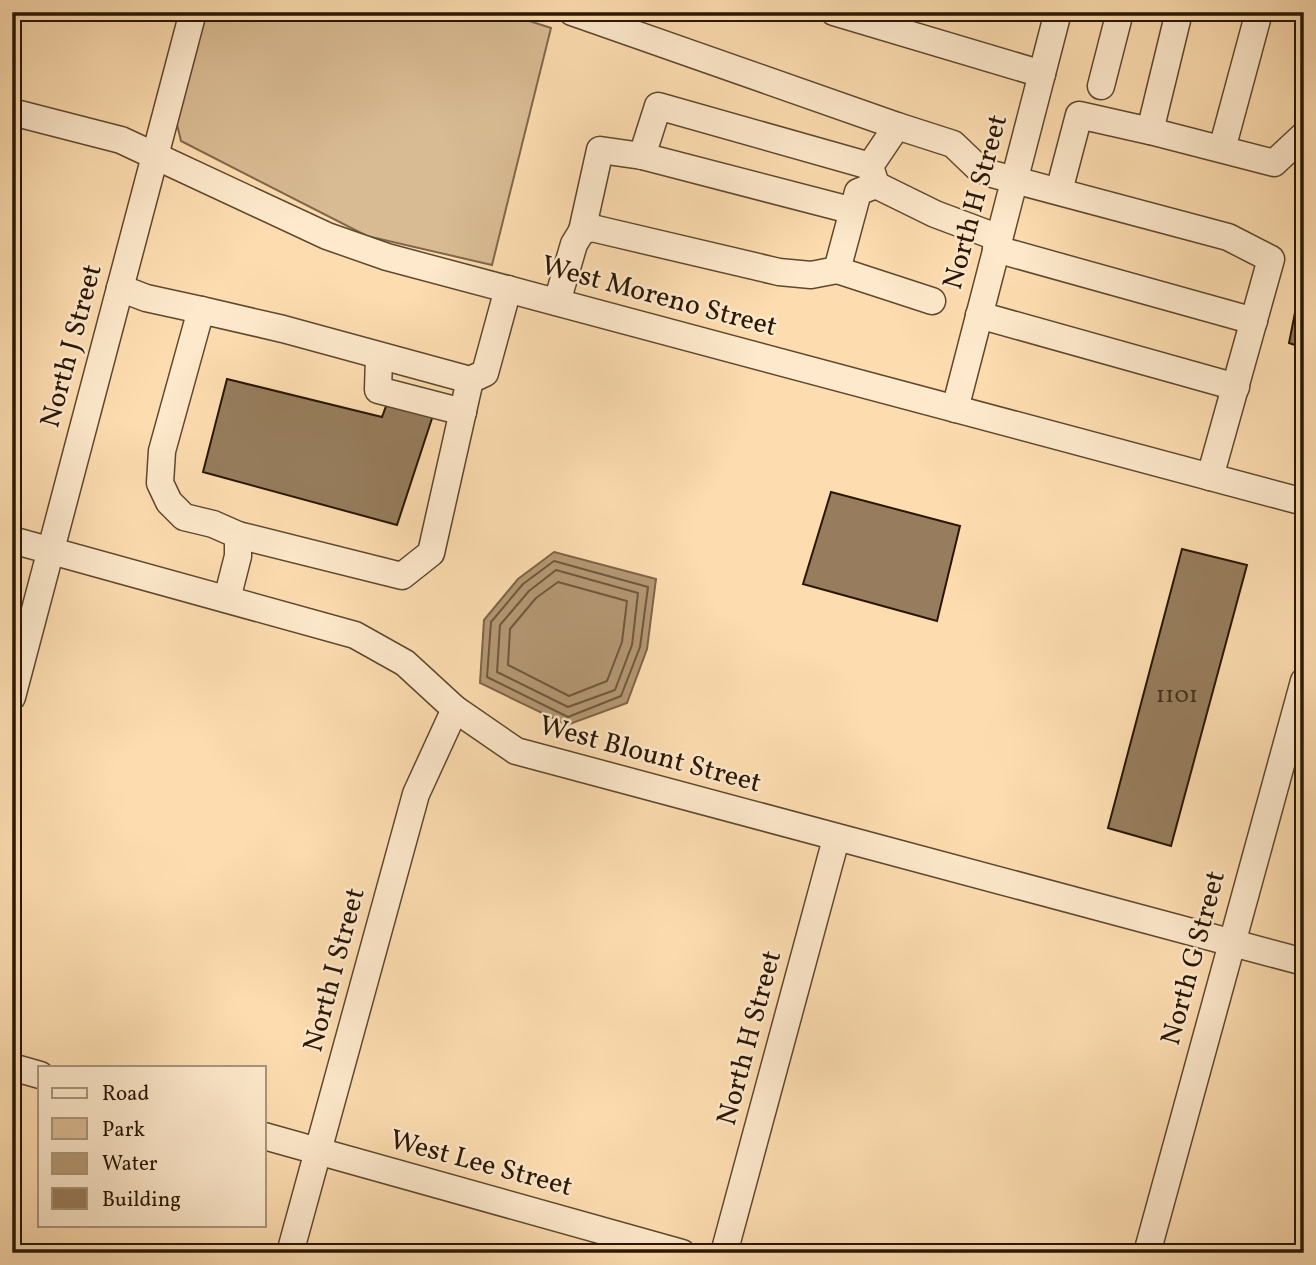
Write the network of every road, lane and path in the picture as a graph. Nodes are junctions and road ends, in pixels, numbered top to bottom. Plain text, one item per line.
1 (194, 12) edge
2 (572, 12) edge
3 (834, 12) edge
4 (1058, 12) edge
5 (1120, 12) edge
6 (1179, 12) edge
7 (1259, 12) edge
8 (1042, 74) junction
9 (1101, 86) dead end
10 (12, 112) edge
11 (897, 126) junction
12 (1150, 131) junction
13 (1304, 135) edge
14 (1222, 149) junction
15 (155, 156) junction
16 (642, 156) junction
17 (873, 176) junction
18 (1015, 179) junction
19 (1059, 191) junction
20 (850, 210) junction
21 (582, 231) junction
22 (998, 244) junction
23 (837, 270) junction
24 (120, 288) junction
25 (508, 289) junction
26 (932, 301) dead end
27 (557, 302) junction
28 (201, 310) junction
29 (979, 315) junction
30 (1254, 321) junction
31 (379, 357) junction
32 (470, 380) junction
33 (1236, 387) junction
34 (955, 409) junction
35 (463, 412) junction
36 (1210, 477) junction
37 (1304, 502) edge
38 (238, 535) junction
39 (12, 540) edge
40 (50, 550) junction
41 (227, 599) junction
42 (1304, 681) edge
43 (12, 696) edge
44 (455, 709) junction
45 (836, 839) junction
46 (1230, 943) junction
47 (1304, 962) edge
48 (12, 1067) edge
49 (38, 1074) edge
50 (266, 1137) edge
51 (318, 1151) junction
52 (290, 1253) edge
53 (682, 1253) edge
54 (724, 1253) edge
55 (1147, 1253) edge

1 - 15 street, North J Street
2 - 11 street
3 - 8 street
4 - 8 street, North H Street
5 - 9 street
6 - 12 street
7 - 14 street
8 - 18 street, North H Street
10 - 15 street, West Moreno Street
11 - 17 street
11 - 18 street
12 - 14 street
12 - 19 street
13 - 14 street
15 - 24 street, North J Street
15 - 25 street, West Moreno Street
16 - 17 street
16 - 20 street
16 - 21 street
17 - 20 street
17 - 22 street
18 - 19 street
18 - 22 street, North H Street
19 - 30 street
20 - 23 street
21 - 23 street
21 - 27 street
22 - 29 street, North H Street
22 - 30 street
23 - 26 street
24 - 28 street
24 - 40 street, North J Street
25 - 27 street, West Moreno Street
25 - 32 street
27 - 34 street, West Moreno Street
28 - 31 street
28 - 38 street
29 - 33 street
29 - 34 street, North H Street
30 - 33 street
31 - 32 street
31 - 35 street
32 - 35 street
33 - 36 street
34 - 36 street, West Moreno Street
35 - 38 street
36 - 37 street, West Moreno Street
38 - 41 street
39 - 40 street, West Blount Street
40 - 41 street, West Blount Street
40 - 43 street, North J Street
41 - 44 street, West Blount Street
42 - 46 street, North G Street
44 - 45 street, West Blount Street
44 - 51 street, North I Street
45 - 46 street, West Blount Street
45 - 54 street, North H Street
46 - 47 street, West Blount Street
46 - 55 street, North G Street
48 - 49 street
50 - 51 street, West Lee Street
51 - 52 street, North I Street
51 - 53 street, West Lee Street

